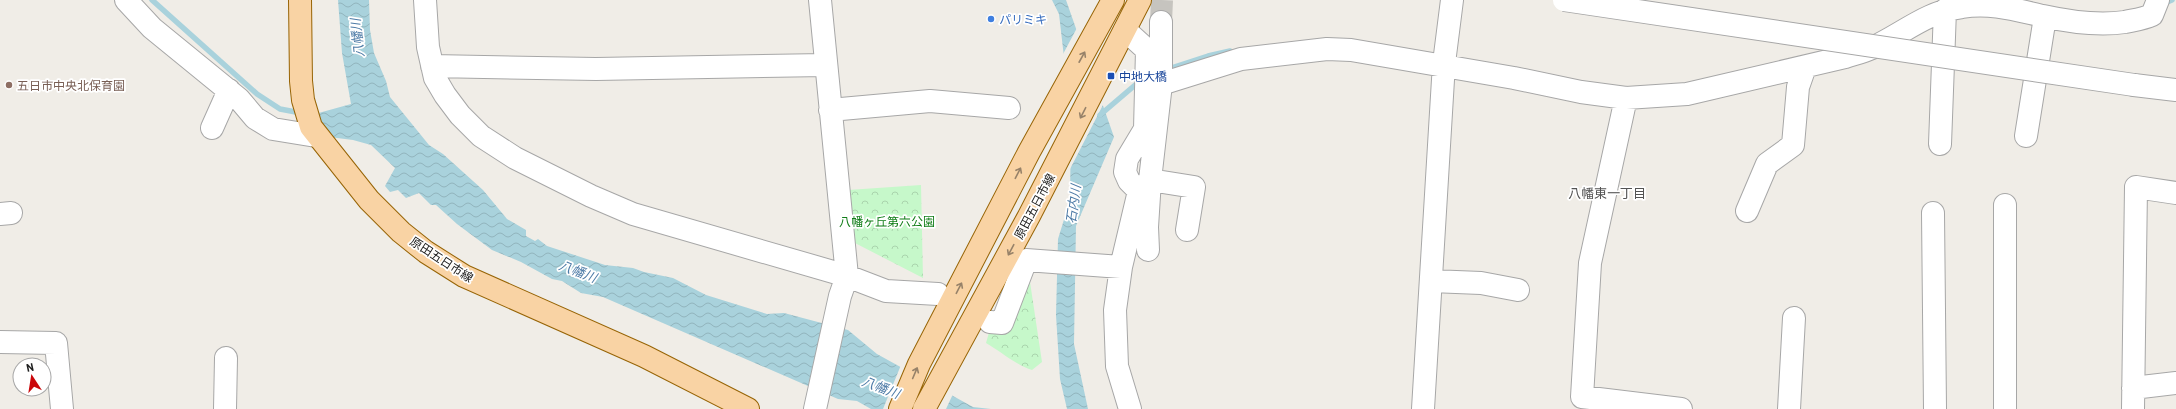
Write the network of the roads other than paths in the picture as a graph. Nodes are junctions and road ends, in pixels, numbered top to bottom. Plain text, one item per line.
1 (126, 0) edge
2 (300, 0) edge
3 (424, 0) edge
4 (820, 0) edge
5 (1113, 0) edge
6 (1140, 0) edge
7 (1452, 0) edge
8 (1564, 0) edge
9 (2158, 0) edge
10 (1984, 2) edge
11 (1945, 10) junction
12 (2046, 17) junction
13 (1161, 22) tunnel mouth
14 (1125, 30) junction
15 (1445, 60) junction
16 (825, 65) junction
17 (432, 66) junction
18 (1805, 66) junction
19 (1155, 77) junction
20 (229, 90) junction
21 (2176, 90) edge
22 (1626, 98) junction
23 (1009, 108) dead end
24 (830, 110) junction
25 (212, 128) dead end
26 (314, 131) junction
27 (2026, 136) dead end
28 (1940, 144) dead end
29 (1144, 185) junction
30 (2176, 193) edge
31 (2005, 205) dead end
32 (1747, 211) dead end
33 (1933, 213) dead end
34 (1187, 230) dead end
35 (1148, 250) dead end
36 (1113, 266) junction
37 (847, 276) junction
38 (1431, 281) junction
39 (1518, 290) dead end
40 (938, 294) dead end
41 (1794, 318) dead end
42 (990, 322) dead end
43 (0, 342) edge
44 (226, 358) dead end
45 (2176, 383) edge
46 (2134, 388) junction
47 (62, 409) edge
48 (225, 409) edge
49 (748, 409) edge
50 (815, 409) edge
51 (900, 409) edge
52 (924, 409) edge
53 (1130, 409) edge
54 (1423, 409) edge
55 (1681, 409) edge
56 (1789, 409) edge
57 (1936, 409) edge
58 (2005, 409) edge
59 (2133, 409) edge

1 - 20 street
2 - 26 main road, 原田五日市線
3 - 17 street
4 - 16 street
51 -> 5 main road
6 - 14 main road, 原田五日市線
7 - 15 street
8 - 21 street, bridge
9 - 12 street
10 - 11 street
10 - 12 street
11 - 18 street
11 - 28 street
12 - 27 street
13 - 19 street
14 - 19 street
14 -> 52 main road, 原田五日市線
15 - 19 street
15 - 22 street
15 - 38 street
16 - 17 street
16 - 24 street
17 - 37 street
18 - 22 street
18 - 32 street
19 - 29 street
20 - 25 street
20 - 26 street
22 - 55 street
23 - 24 street
24 - 37 street
26 - 49 main road, 原田五日市線
29 - 34 street
29 - 35 street
29 - 36 street
30 - 46 street
31 - 58 street
33 - 57 street
36 - 42 street
36 - 53 street
37 - 40 street
37 - 50 street
38 - 39 street
38 - 54 street
41 - 56 street
43 - 47 street
44 - 48 street
45 - 46 street
46 - 59 street

